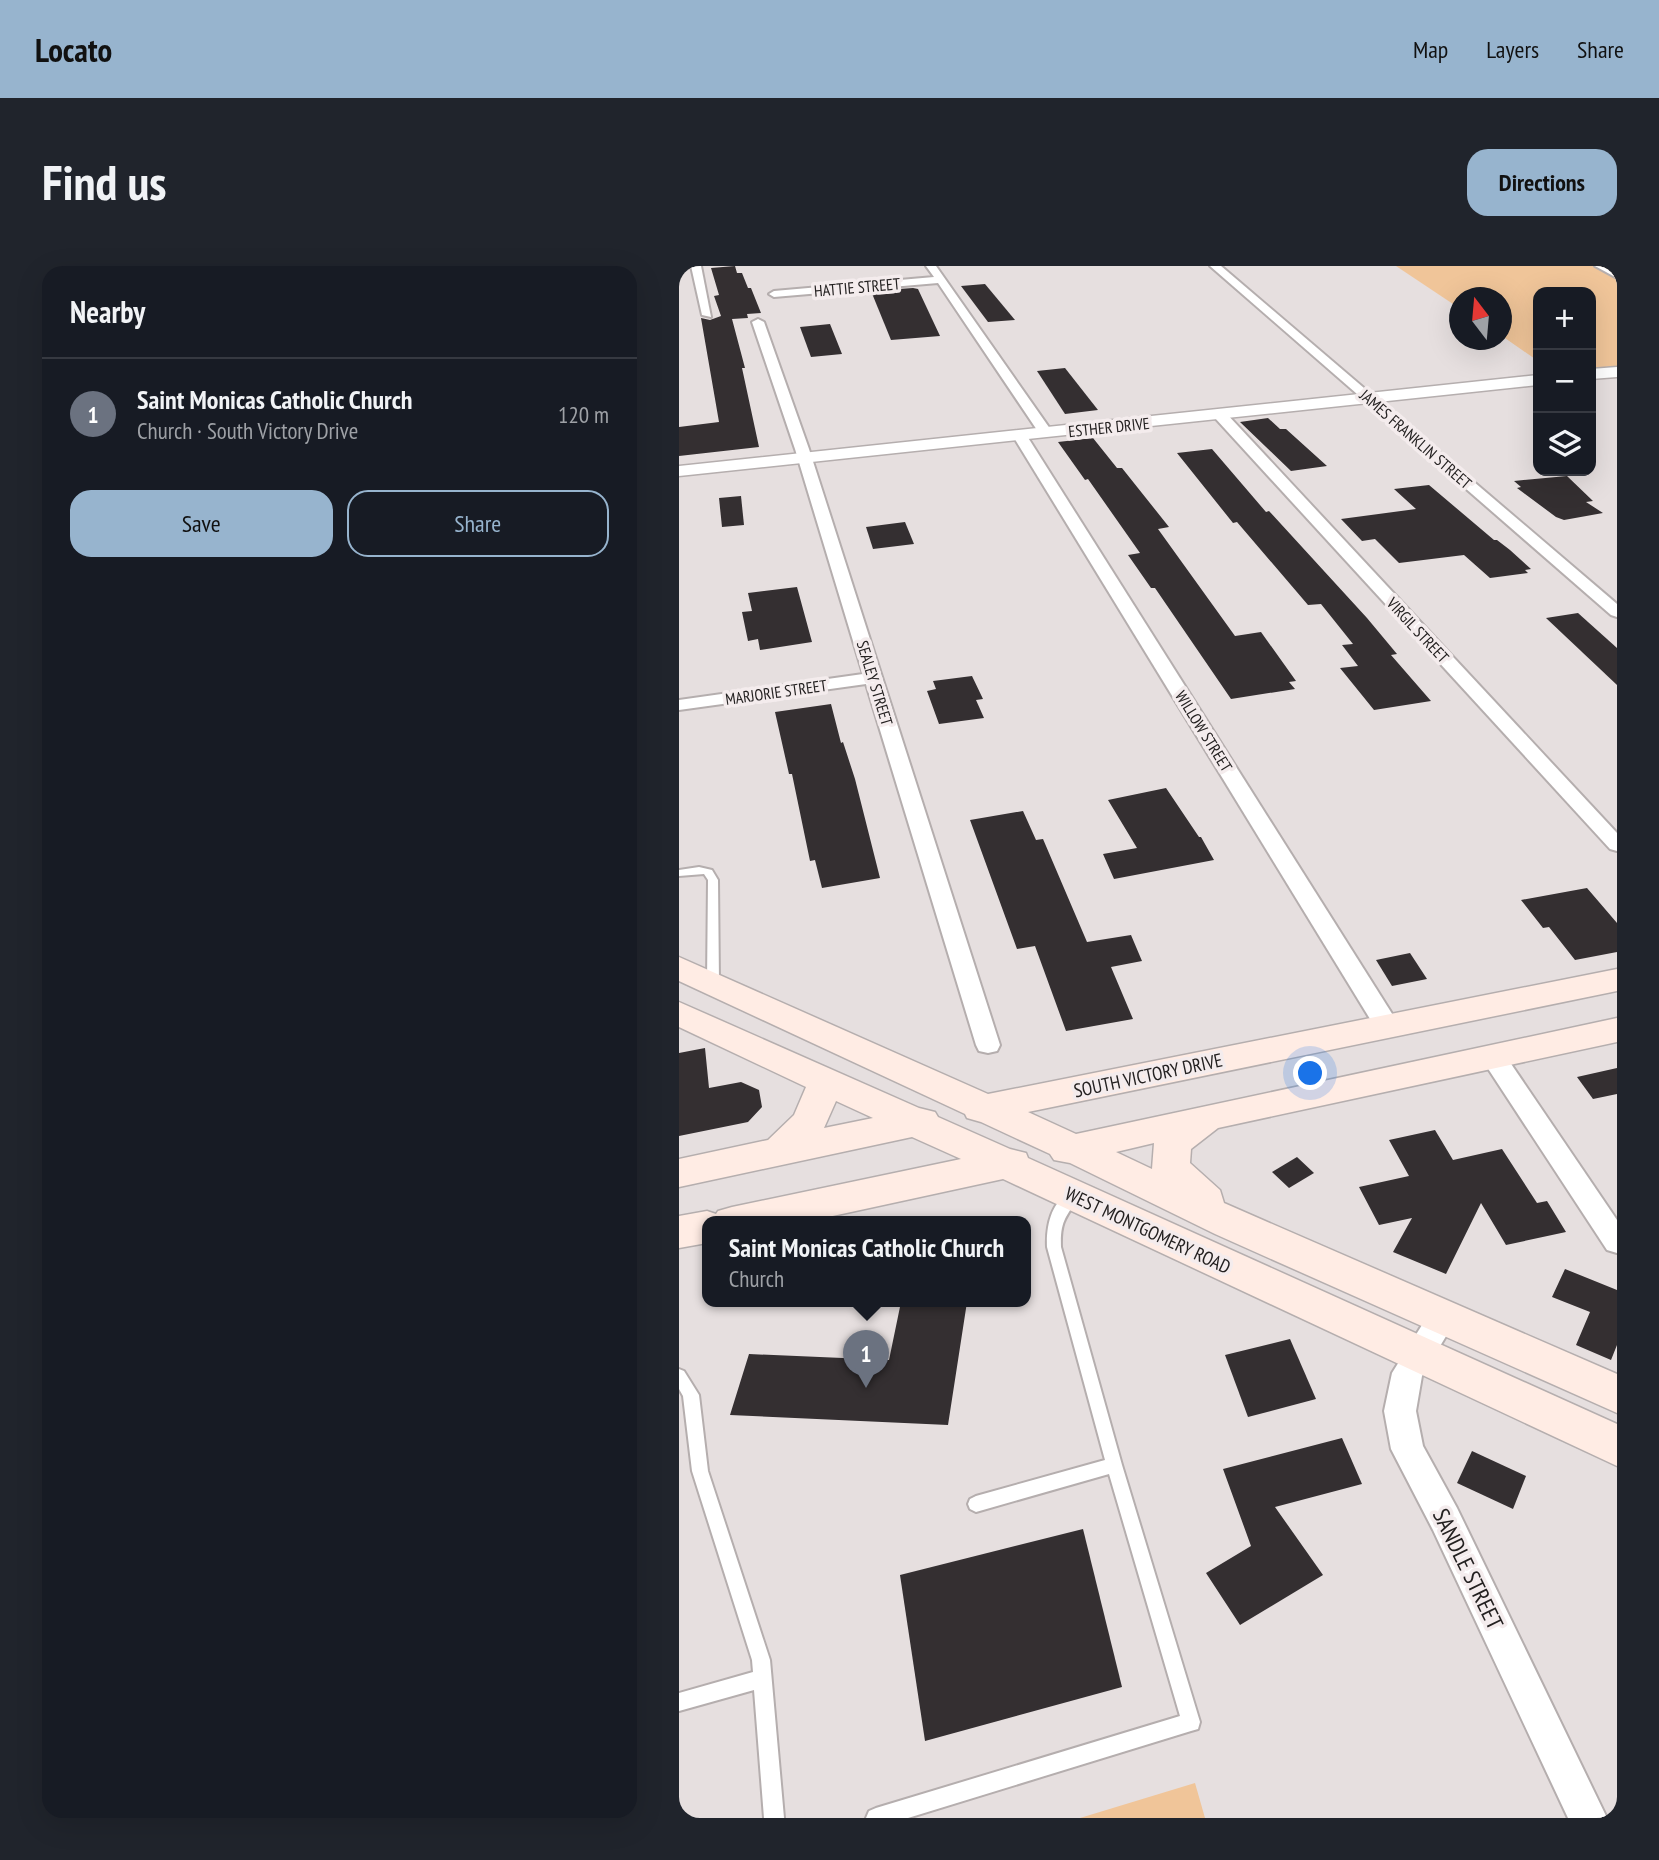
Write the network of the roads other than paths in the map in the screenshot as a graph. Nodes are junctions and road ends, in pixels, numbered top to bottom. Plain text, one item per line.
1 (696, 266) edge
2 (930, 266) edge
3 (1215, 266) edge
4 (1598, 266) edge
5 (1617, 274) edge
6 (940, 280) junction
7 (774, 294) dead end
8 (707, 314) dead end
9 (758, 322) dead end
10 (1617, 372) edge
11 (1596, 374) edge
12 (1533, 381) edge
13 (1368, 398) junction
14 (1220, 415) junction
15 (1046, 433) junction
16 (1020, 436) junction
17 (804, 459) junction
18 (679, 471) edge
19 (1617, 612) edge
20 (873, 678) junction
21 (679, 705) edge
22 (1617, 845) edge
23 (679, 873) edge
24 (679, 968) edge
25 (1617, 979) edge
26 (713, 983) junction
27 (679, 1013) edge
28 (1387, 1026) junction
29 (1617, 1030) edge
30 (988, 1045) dead end
31 (1494, 1058) junction
32 (825, 1082) junction
33 (985, 1108) junction
34 (1208, 1117) junction
35 (915, 1123) junction
36 (1074, 1149) junction
37 (780, 1151) junction
38 (1007, 1164) junction
39 (679, 1172) edge
40 (1073, 1196) junction
41 (760, 1216) edge
42 (1229, 1223) junction
43 (702, 1228) edge
44 (679, 1232) edge
45 (1617, 1242) edge
46 (1442, 1318) junction
47 (1417, 1353) junction
48 (679, 1376) edge
49 (1617, 1394) edge
50 (1617, 1446) edge
51 (1114, 1465) junction
52 (976, 1504) dead end
53 (763, 1678) junction
54 (679, 1702) edge
55 (774, 1818) edge
56 (876, 1818) edge
57 (1588, 1818) edge

1 - 8 street
2 - 6 street
3 - 13 street, JAMES FRANKLIN STREET
4 - 5 lane
6 - 7 street, HATTIE STREET
6 - 15 street
9 - 17 street, SEALEY STREET
10 - 11 street
12 - 13 street, ESTHER DRIVE
13 - 14 street, ESTHER DRIVE
13 - 19 street, JAMES FRANKLIN STREET
14 - 15 street, ESTHER DRIVE
14 - 22 street, VIRGIL STREET
15 - 16 street, ESTHER DRIVE
16 - 17 street, ESTHER DRIVE
16 - 28 street, WILLOW STREET
17 - 18 street, ESTHER DRIVE
17 - 20 street, SEALEY STREET
20 - 21 street, MARJORIE STREET
20 - 30 street, SEALEY STREET
23 - 26 lane
24 - 26 main road, WEST MONTGOMERY ROAD
25 - 28 main road, SOUTH VICTORY DRIVE
26 - 33 main road, WEST MONTGOMERY ROAD
27 - 32 main road, WEST MONTGOMERY ROAD
28 - 33 main road, SOUTH VICTORY DRIVE
29 - 31 main road
31 - 34 main road
31 - 45 street
32 - 35 main road, WEST MONTGOMERY ROAD
32 - 37 main road
33 - 35 main road, SOUTH VICTORY DRIVE
33 - 36 main road, WEST MONTGOMERY ROAD
34 - 36 main road
34 - 42 main road
35 - 37 main road, SOUTH VICTORY DRIVE
35 - 38 main road, WEST MONTGOMERY ROAD
36 - 38 main road
36 - 42 main road, WEST MONTGOMERY ROAD
37 - 39 main road, SOUTH VICTORY DRIVE
38 - 40 main road, WEST MONTGOMERY ROAD
38 - 41 main road
40 - 47 main road, WEST MONTGOMERY ROAD
40 - 51 lane
42 - 46 main road, WEST MONTGOMERY ROAD
43 - 44 main road
46 - 47 street, SANDLE STREET
46 - 49 main road, WEST MONTGOMERY ROAD
47 - 50 main road, WEST MONTGOMERY ROAD
47 - 57 street, SANDLE STREET
48 - 53 lane
51 - 52 lane
51 - 56 lane
53 - 54 lane
53 - 55 lane

